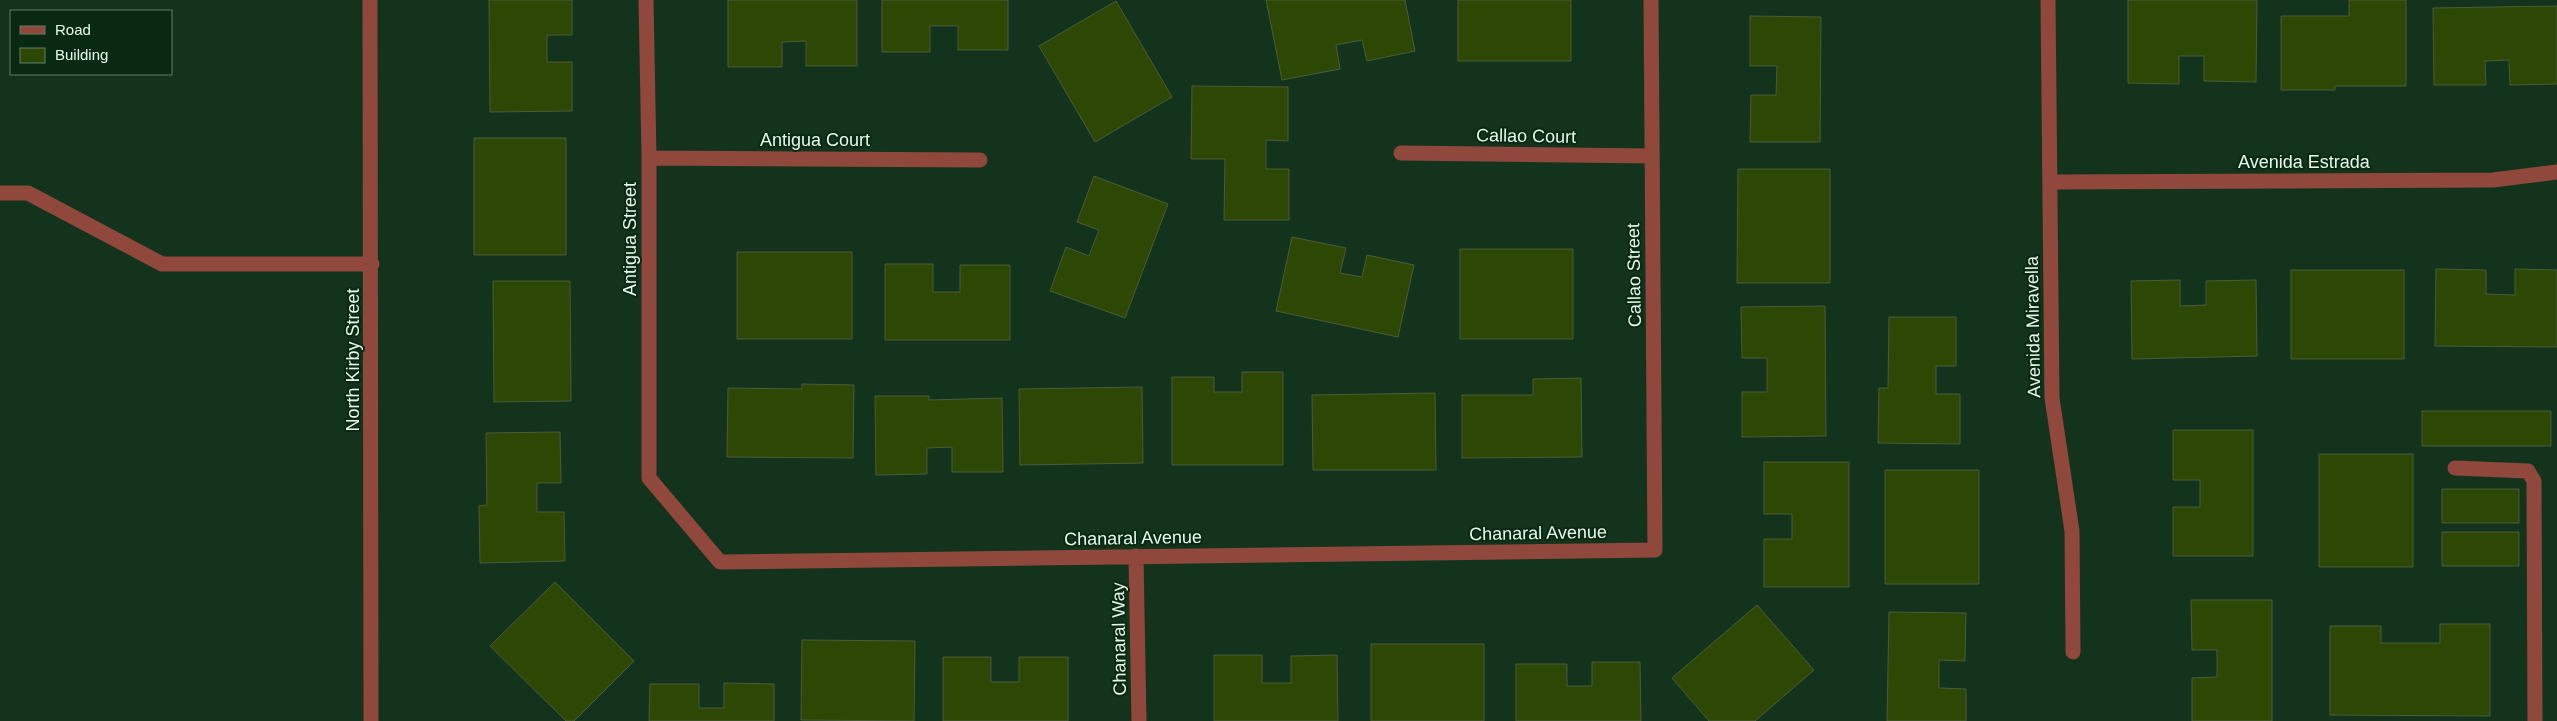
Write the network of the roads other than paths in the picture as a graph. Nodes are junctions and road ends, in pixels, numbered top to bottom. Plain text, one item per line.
1 (370, 0) edge
2 (646, 0) edge
3 (1651, 0) edge
4 (2048, 0) edge
5 (1401, 154) dead end
6 (1651, 156) junction
7 (649, 158) junction
8 (980, 160) dead end
9 (2557, 172) edge
10 (2050, 182) junction
11 (0, 193) edge
12 (372, 264) junction
13 (2456, 468) dead end
14 (649, 478) joint
15 (1655, 550) joint
16 (1136, 556) junction
17 (2073, 652) dead end
18 (371, 721) edge
19 (1139, 721) edge
20 (2535, 721) edge

1 - 12 street, North Kirby Street
2 - 7 street, Antigua Street
3 - 6 street, Callao Street
4 - 10 street, Avenida Miravella
5 - 6 street, Callao Court
6 - 15 street, Callao Street
7 - 8 street, Antigua Court
7 - 14 street, Antigua Street
9 - 10 street, Avenida Estrada
10 - 17 street, Avenida Miravella
11 - 12 street
12 - 18 street, North Kirby Street
13 - 20 street
14 - 16 street, Chanaral Avenue
15 - 16 street, Chanaral Avenue
16 - 19 street, Chanaral Way

